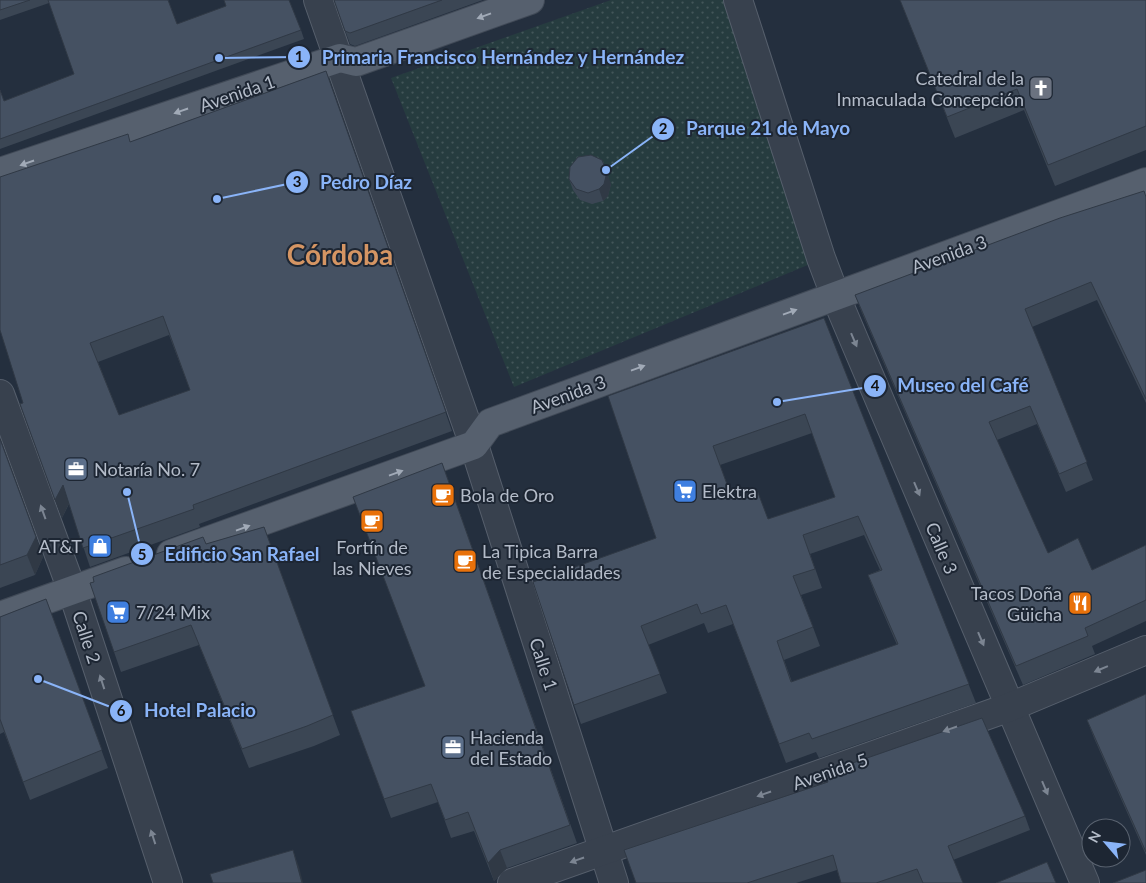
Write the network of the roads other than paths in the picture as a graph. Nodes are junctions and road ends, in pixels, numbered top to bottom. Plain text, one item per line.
1 (318, 0) edge
2 (530, 0) edge
3 (738, 0) edge
4 (340, 58) junction
5 (0, 172) edge
6 (1146, 182) edge
7 (835, 295) junction
8 (0, 394) edge
9 (474, 445) junction
10 (72, 590) junction
11 (0, 616) edge
12 (1146, 650) edge
13 (1010, 708) junction
14 (603, 851) junction
15 (168, 883) edge
16 (512, 883) edge
17 (614, 883) edge
18 (1085, 883) edge

1 - 4 street
2 -> 4 main road, Avenida 1
3 - 7 street, Calle 3
4 -> 5 main road, Avenida 1
4 - 9 street, Calle 1
6 - 7 main road, Avenida 3
9 -> 7 main road, Avenida 3
7 -> 13 street, Calle 3
10 -> 8 street, Calle 2
10 -> 9 main road
9 - 14 street, Calle 1
10 - 11 main road
15 -> 10 street, Calle 2
12 -> 13 street, Avenida 5
13 -> 14 street, Avenida 5
13 -> 18 street, Calle 3
14 -> 16 street, Avenida 5
14 - 17 street, Calle 1

